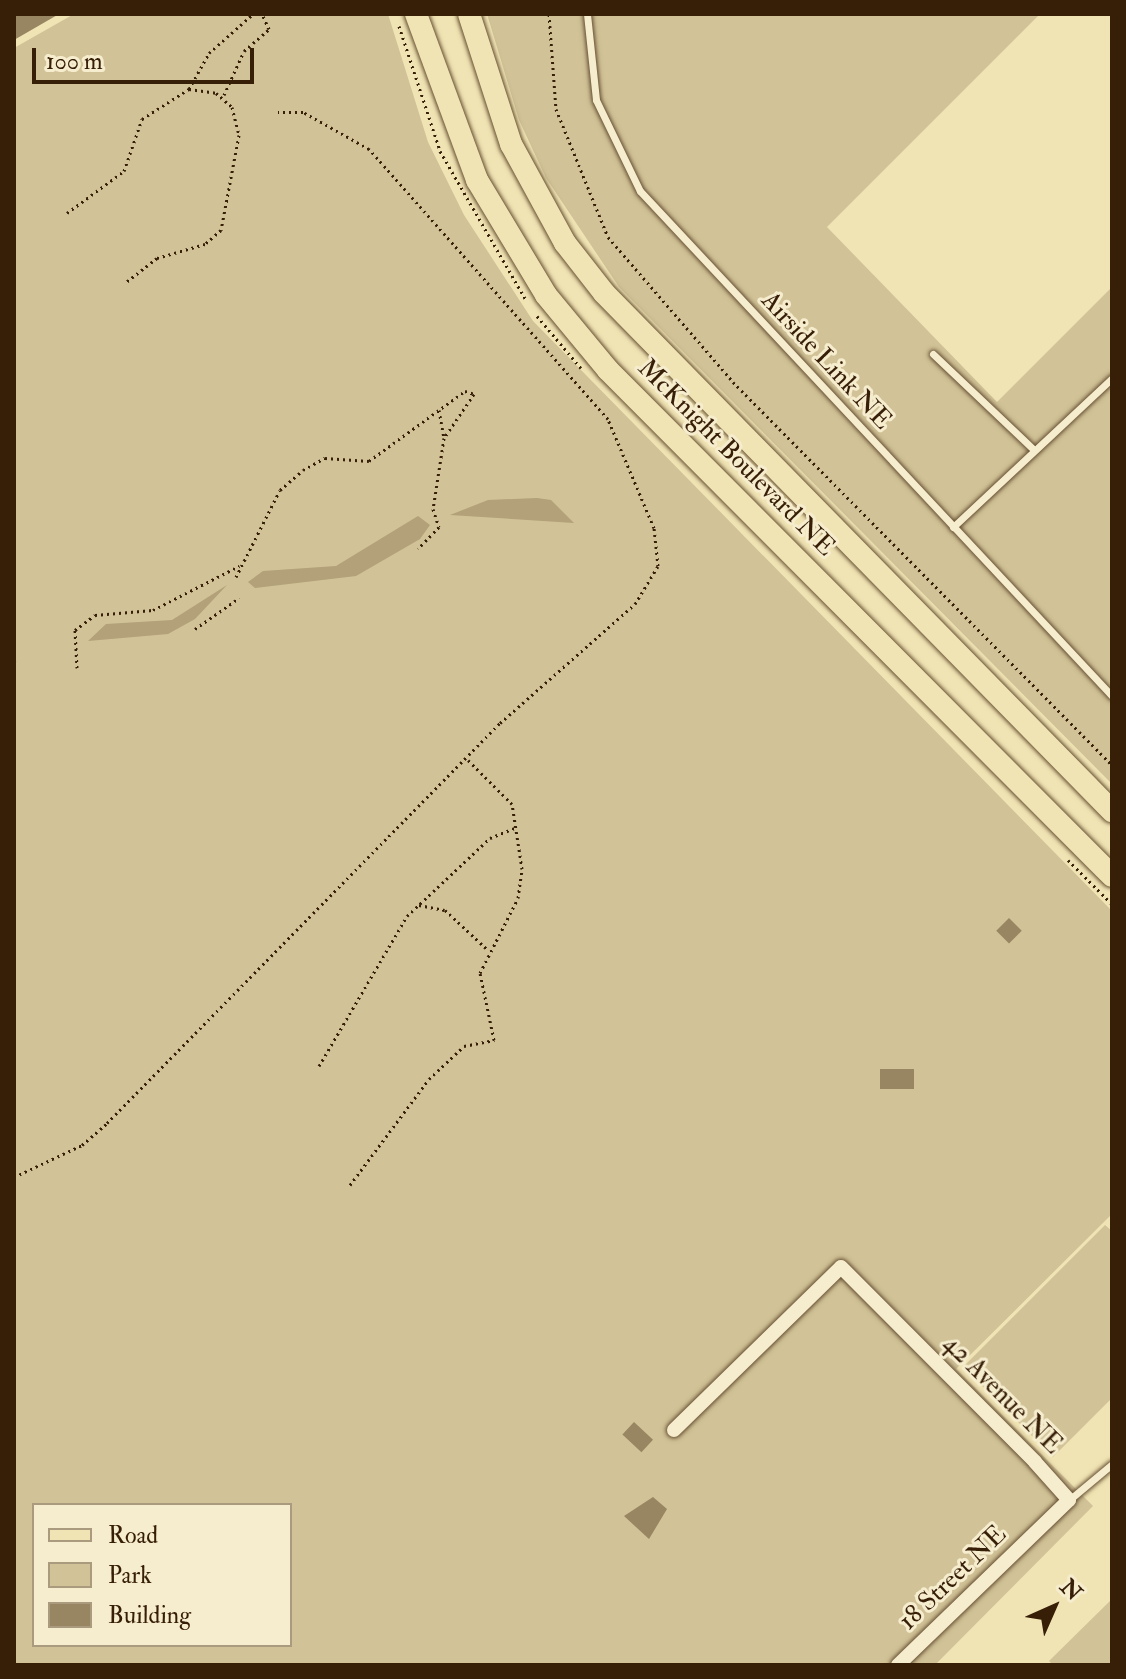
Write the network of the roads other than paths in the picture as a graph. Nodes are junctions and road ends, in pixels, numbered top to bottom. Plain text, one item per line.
1 (416, 14) edge
2 (469, 14) edge
3 (587, 14) edge
4 (933, 354) dead end
5 (1112, 378) edge
6 (1034, 450) junction
7 (953, 527) junction
8 (1112, 696) edge
9 (1112, 811) edge
10 (1112, 876) edge
11 (674, 1430) dead end
12 (1112, 1464) edge
13 (1069, 1500) junction
14 (898, 1665) edge

1 - 10 main road, McKnight Boulevard NE
2 - 9 main road, McKnight Boulevard NE
3 - 7 lane, Airside Link NE
4 - 6 lane
5 - 6 lane
6 - 7 lane
7 - 8 lane, Airside Link NE
11 - 13 street, 42 Avenue NE
12 - 13 lane
13 - 14 street, 18 Street NE

